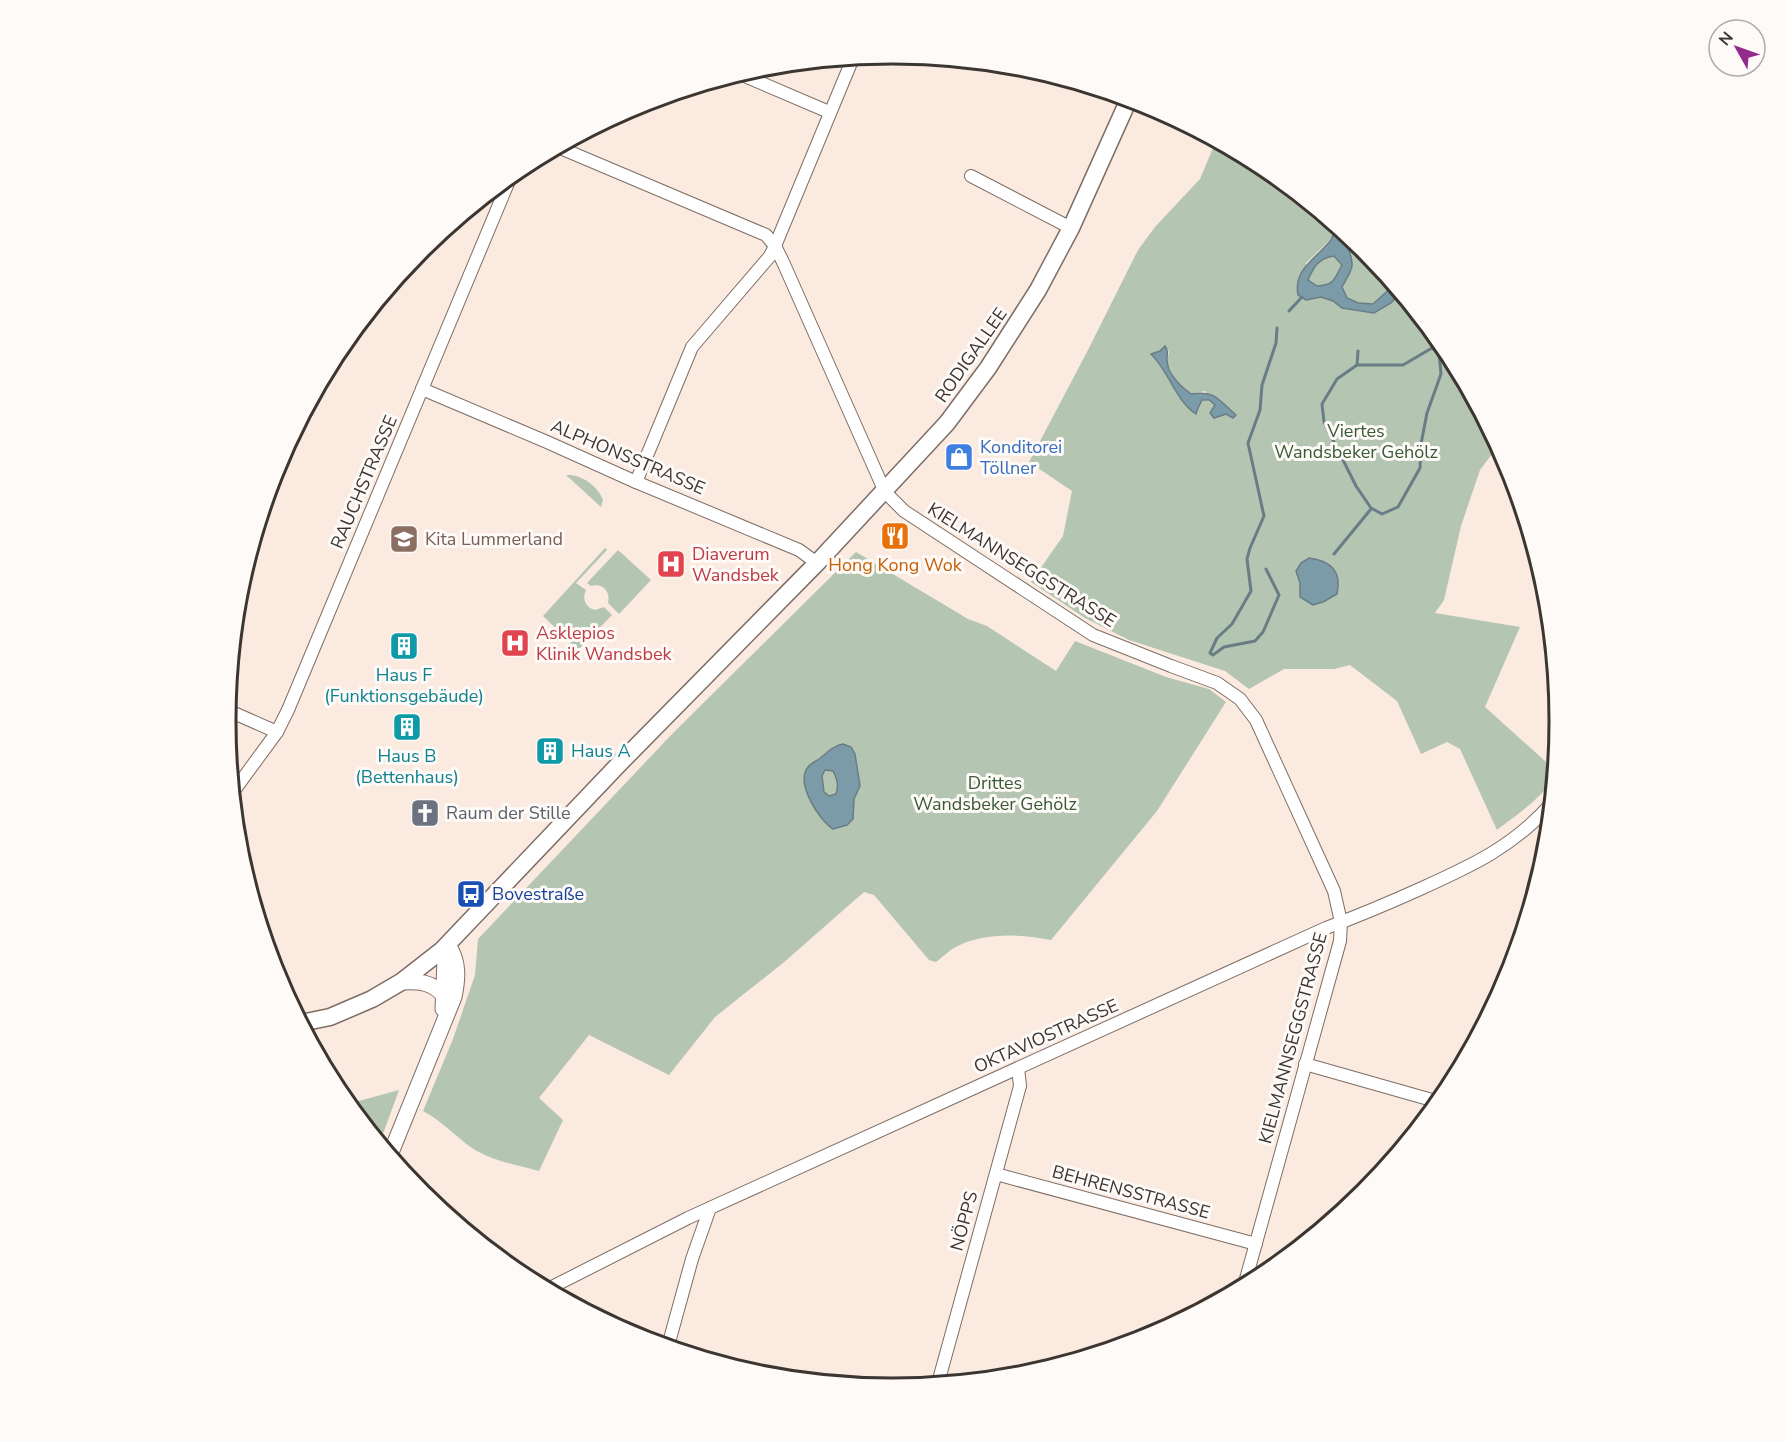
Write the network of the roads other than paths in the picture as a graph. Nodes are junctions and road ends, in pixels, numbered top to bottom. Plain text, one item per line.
1 (850, 66) edge
2 (753, 80) edge
3 (1125, 107) edge
4 (830, 112) junction
5 (567, 151) edge
6 (971, 176) dead end
7 (504, 192) edge
8 (1071, 228) junction
9 (775, 246) junction
10 (422, 389) junction
11 (636, 482) junction
12 (885, 492) junction
13 (817, 563) junction
14 (236, 714) edge
15 (277, 732) junction
16 (239, 782) edge
17 (1542, 813) edge
18 (1341, 922) junction
19 (448, 945) junction
20 (401, 982) junction
21 (444, 996) junction
22 (309, 1021) edge
23 (440, 1027) junction
24 (1305, 1064) junction
25 (1018, 1068) junction
26 (1429, 1099) edge
27 (393, 1147) edge
28 (996, 1174) junction
29 (710, 1208) junction
30 (1256, 1244) junction
31 (1248, 1273) edge
32 (556, 1285) edge
33 (670, 1339) edge
34 (940, 1376) edge

1 - 4 street
2 - 4 street
3 - 8 main road, RODIGALLEE
4 - 9 street
5 - 9 street, KIELMANNSEGGSTRASSE
6 - 8 street
7 - 10 street, RAUCHSTRASSE
8 - 12 main road, RODIGALLEE
9 - 11 street
9 - 12 street, KIELMANNSEGGSTRASSE
10 - 11 street, ALPHONSSTRASSE
10 - 15 street, RAUCHSTRASSE
11 - 13 street, ALPHONSSTRASSE
12 - 13 main road, RODIGALLEE
12 - 18 street, KIELMANNSEGGSTRASSE
13 - 19 main road, RODIGALLEE
14 - 15 street
15 - 16 street, RAUCHSTRASSE
17 - 18 street, OKTAVIOSTRASSE
18 - 24 street, KIELMANNSEGGSTRASSE
18 - 25 street, OKTAVIOSTRASSE
19 - 20 main road
19 - 21 street
19 - 23 street
20 - 21 street
20 - 22 main road
21 - 23 street
23 - 27 street
24 - 26 street
24 - 30 street, KIELMANNSEGGSTRASSE
25 - 28 street, NÖPPS
25 - 29 street, OKTAVIOSTRASSE
28 - 30 street, BEHRENSSTRASSE
28 - 34 street, NÖPPS
29 - 32 street, OKTAVIOSTRASSE
29 - 33 street
30 - 31 street, KIELMANNSEGGSTRASSE

